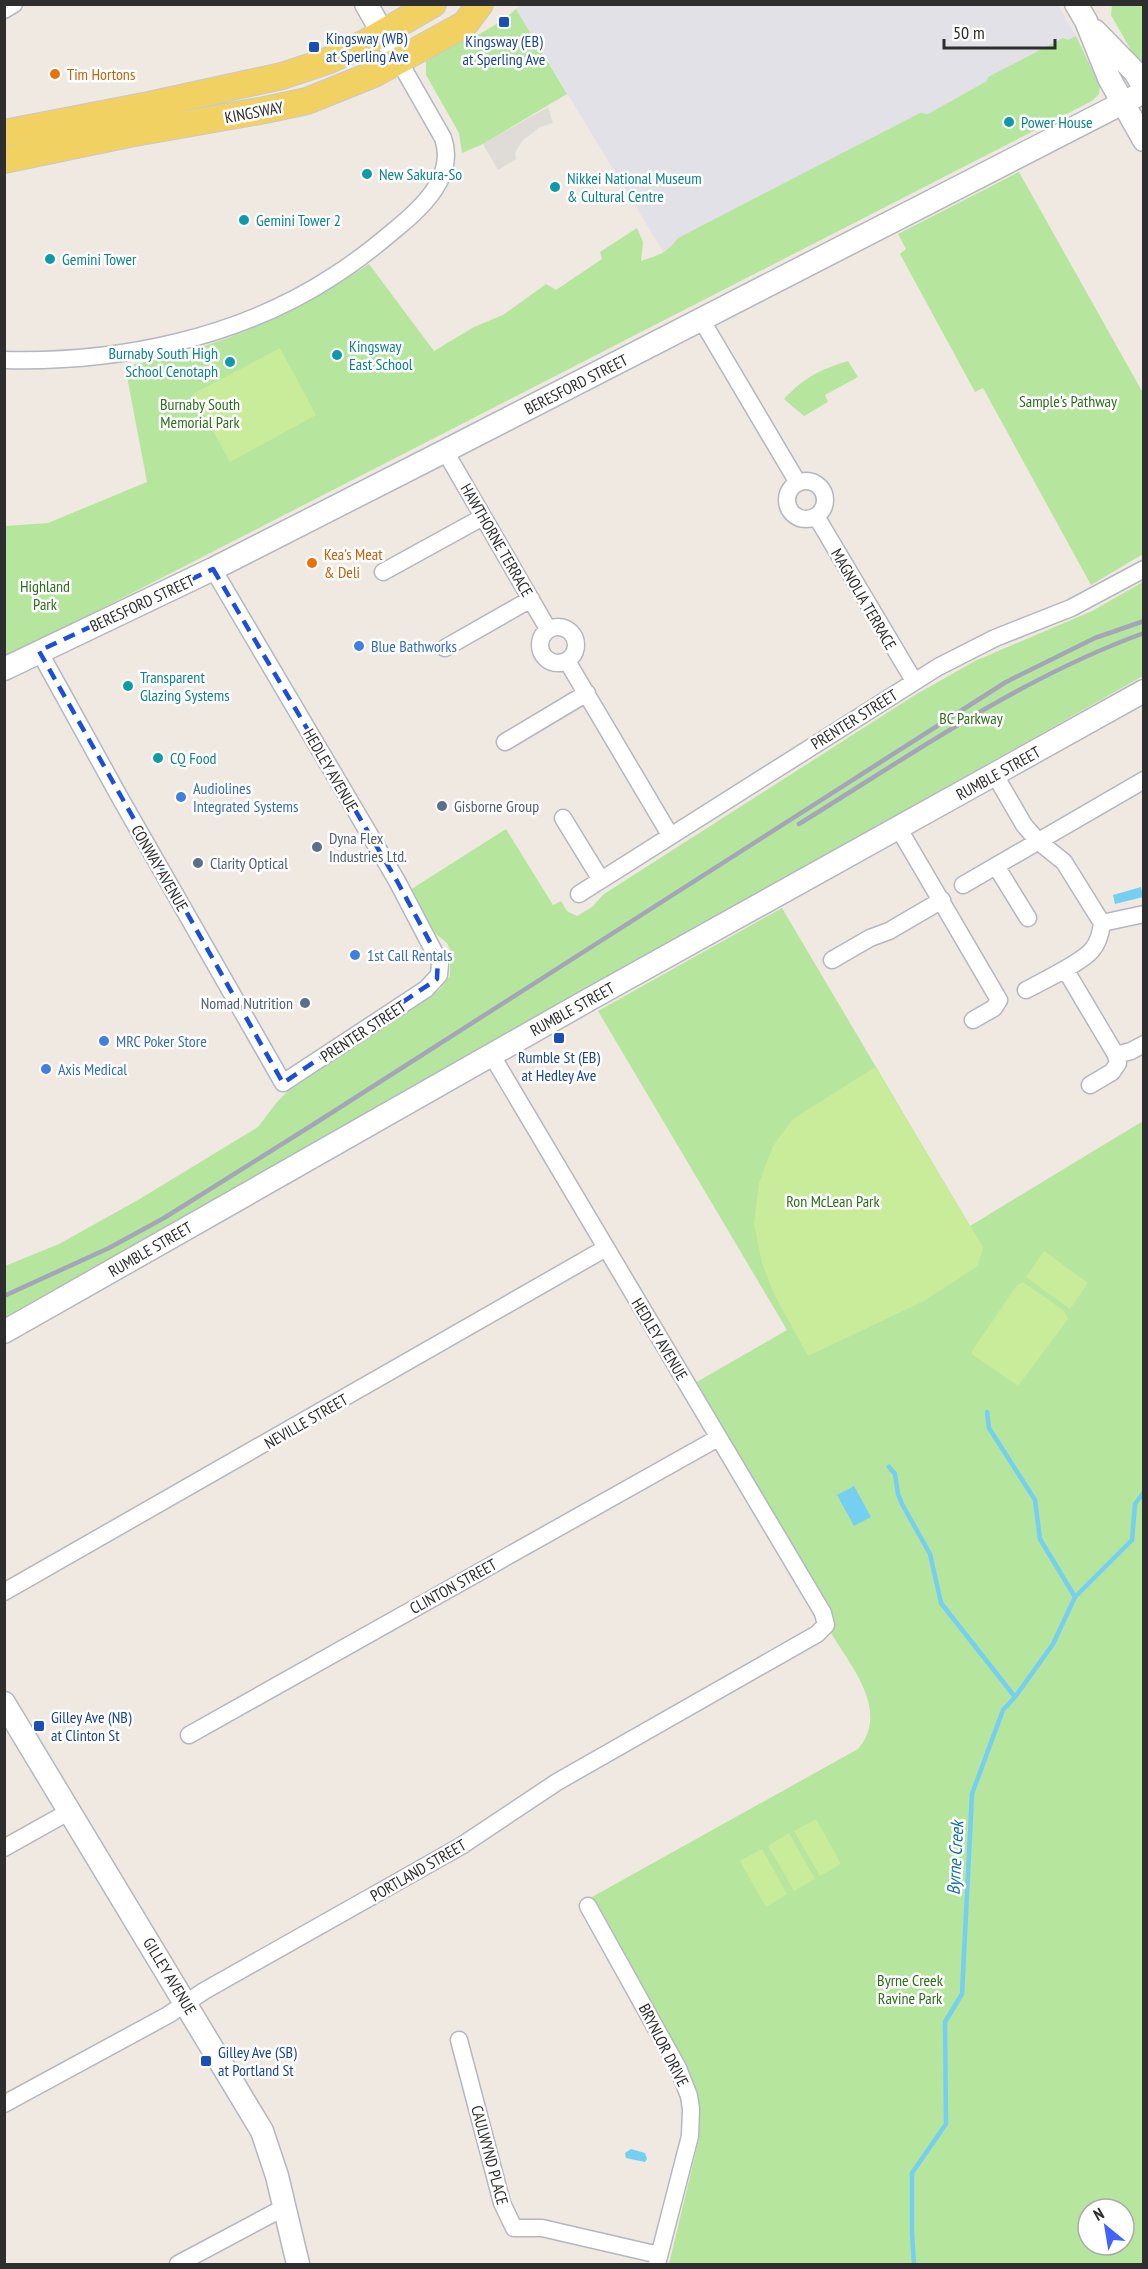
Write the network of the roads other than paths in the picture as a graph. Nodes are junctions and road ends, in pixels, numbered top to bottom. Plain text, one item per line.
1 (14, 4) edge
2 (366, 4) edge
3 (433, 4) edge
4 (480, 4) edge
5 (4, 10) edge
6 (1084, 10) edge
7 (382, 33) junction
8 (399, 61) junction
9 (1143, 87) edge
10 (1143, 92) edge
11 (1122, 103) junction
12 (4, 134) edge
13 (1143, 140) edge
14 (4, 160) edge
15 (701, 319) junction
16 (4, 360) edge
17 (445, 451) junction
18 (798, 483) junction
19 (816, 516) junction
20 (483, 517) junction
21 (213, 568) junction
22 (1143, 569) edge
23 (383, 572) dead end
24 (531, 598) junction
25 (548, 629) junction
26 (445, 648) dead end
27 (39, 651) junction
28 (567, 661) junction
29 (4, 669) edge
30 (914, 681) junction
31 (1143, 691) edge
32 (586, 693) junction
33 (505, 742) dead end
34 (995, 775) junction
35 (1143, 780) edge
36 (562, 818) dead end
37 (899, 829) junction
38 (670, 836) junction
39 (1038, 841) junction
40 (996, 866) junction
41 (601, 880) junction
42 (963, 885) dead end
43 (579, 894) dead end
44 (942, 900) junction
45 (1143, 914) edge
46 (1028, 918) dead end
47 (1102, 923) junction
48 (832, 960) dead end
49 (1065, 969) junction
50 (439, 975) joint
51 (1026, 990) dead end
52 (973, 1020) dead end
53 (1143, 1044) edge
54 (491, 1054) junction
55 (1116, 1055) junction
56 (283, 1083) joint
57 (1090, 1085) dead end
58 (606, 1248) junction
59 (4, 1332) edge
60 (718, 1438) junction
61 (4, 1592) edge
62 (826, 1625) joint
63 (4, 1703) edge
64 (189, 1735) dead end
65 (70, 1811) junction
66 (4, 1848) edge
67 (588, 1906) dead end
68 (187, 2003) junction
69 (459, 2040) dead end
70 (4, 2104) edge
71 (285, 2206) junction
72 (658, 2260) edge
73 (178, 2265) edge
74 (298, 2265) edge

1 - 5 street
2 - 7 street
3 - 7 main road, KINGSWAY
4 - 8 main road, KINGSWAY
6 - 9 street
6 - 11 street
7 - 8 street
7 - 12 main road, KINGSWAY
8 - 14 main road, KINGSWAY
8 - 16 street
10 - 11 street, BERESFORD STREET
11 - 13 street
11 - 15 street, BERESFORD STREET
15 - 17 street, BERESFORD STREET
15 - 18 street
17 - 20 street, HAWTHORNE TERRACE
17 - 21 street, BERESFORD STREET
18 - 19 street
18 - 19 street
19 - 30 street, MAGNOLIA TERRACE
20 - 23 street
20 - 24 street, HAWTHORNE TERRACE
21 - 27 street, BERESFORD STREET
21 - 50 street, HEDLEY AVENUE
22 - 30 street, PRENTER STREET
24 - 25 street, HAWTHORNE TERRACE
24 - 26 street
25 - 28 street
25 - 28 street
27 - 29 street, BERESFORD STREET
27 - 56 street, CONWAY AVENUE
28 - 32 street
30 - 38 street, PRENTER STREET
31 - 34 street, RUMBLE STREET
32 - 33 street
32 - 38 street
34 - 37 street, RUMBLE STREET
34 - 39 street
35 - 39 street
36 - 41 street
37 - 44 street
37 - 54 street, RUMBLE STREET
38 - 41 street, PRENTER STREET
39 - 40 street
39 - 47 street
40 - 42 street
40 - 46 street
41 - 43 street, PRENTER STREET
44 - 48 street
44 - 52 street
45 - 47 street
47 - 49 street
49 - 51 street
49 - 55 street
50 - 56 street, PRENTER STREET
53 - 55 street
54 - 58 street, HEDLEY AVENUE
54 - 59 street, RUMBLE STREET
55 - 57 street
58 - 60 street, HEDLEY AVENUE
58 - 61 street, NEVILLE STREET
60 - 62 street, HEDLEY AVENUE
60 - 64 street, CLINTON STREET
62 - 68 street, PORTLAND STREET
63 - 65 street, GILLEY AVENUE
65 - 66 street
65 - 68 street, GILLEY AVENUE
67 - 72 street, BRYNLOR DRIVE
68 - 70 street, PORTLAND STREET
68 - 71 street, GILLEY AVENUE
69 - 72 street, CAULWYND PLACE
71 - 73 street
71 - 74 street, GILLEY AVENUE

